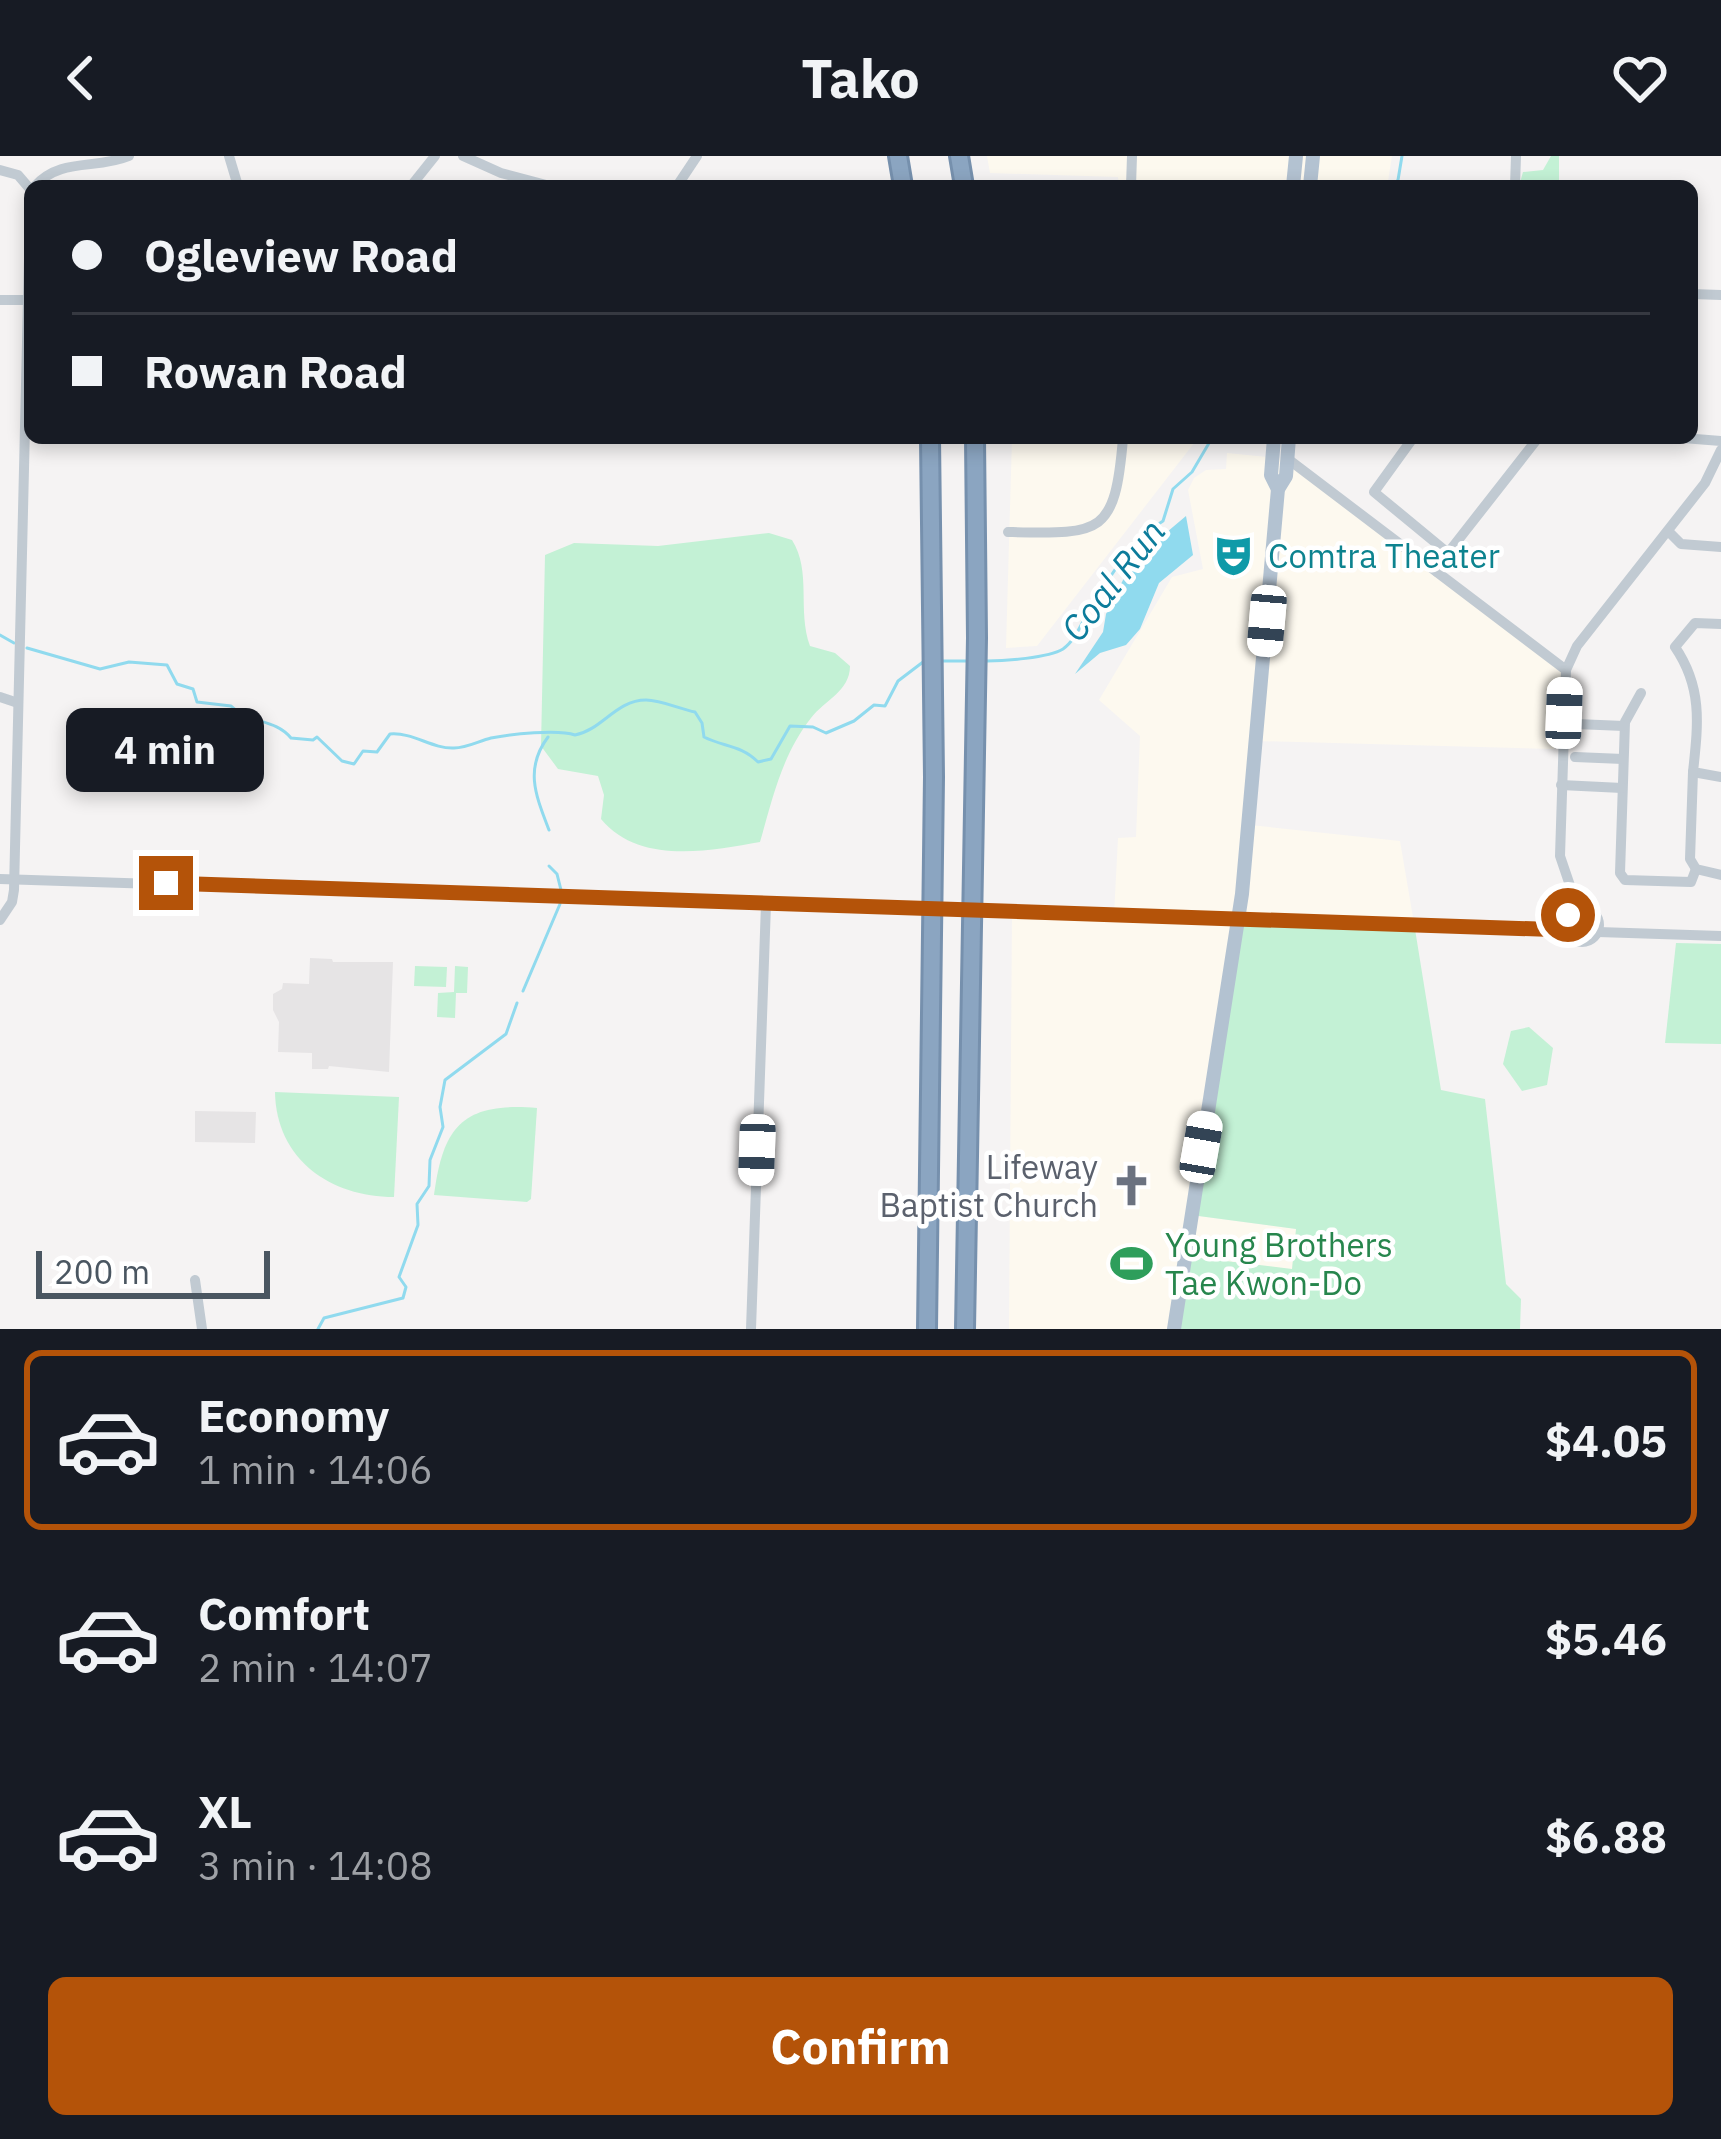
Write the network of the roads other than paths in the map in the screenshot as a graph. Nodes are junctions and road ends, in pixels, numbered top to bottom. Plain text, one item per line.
1 (129, 156) edge
2 (435, 156) edge
3 (463, 156) edge
4 (43, 180) edge
5 (416, 180) edge
6 (529, 180) edge
7 (24, 434) edge
8 (931, 444) edge
9 (975, 444) edge
10 (1122, 444) edge
11 (1274, 444) edge
12 (1289, 444) edge
13 (1409, 444) edge
14 (1529, 444) edge
15 (1721, 450) edge
16 (1288, 459) junction
17 (1278, 489) junction
18 (1668, 530) junction
19 (1008, 532) dead end
20 (1721, 547) edge
21 (1448, 553) junction
22 (1437, 572) junction
23 (1721, 624) edge
24 (1566, 670) junction
25 (1641, 693) dead end
26 (0, 697) edge
27 (18, 703) junction
28 (1576, 724) dead end
29 (1624, 726) junction
30 (1575, 757) dead end
31 (1623, 759) junction
32 (1693, 772) junction
33 (1721, 777) edge
34 (1561, 785) junction
35 (1622, 788) junction
36 (1696, 869) junction
37 (1721, 875) edge
38 (0, 880) edge
39 (14, 880) junction
40 (766, 904) junction
41 (1578, 909) junction
42 (0, 920) edge
43 (1239, 920) junction
44 (1566, 930) junction
45 (1598, 932) junction
46 (1721, 936) edge
47 (195, 1280) dead end
48 (202, 1329) edge
49 (751, 1329) edge
50 (926, 1329) edge
51 (965, 1329) edge
52 (1174, 1329) edge

1 - 4 street
2 - 5 street
3 - 6 street
7 - 27 street
8 - 50 highway
9 - 51 highway
10 - 19 street
11 - 17 main road
12 - 16 main road
13 - 21 street
14 - 21 street
15 - 18 street
16 - 17 main road
16 - 22 street
17 - 43 main road
18 - 20 street
18 - 24 street
21 - 22 street
22 - 24 street
23 - 32 street
24 - 34 street
25 - 29 street
26 - 27 street
27 - 39 street
28 - 29 street
29 - 31 street
30 - 31 street
31 - 35 street
32 - 33 street
32 - 36 street
34 - 35 street
34 - 41 street
35 - 36 street
36 - 37 street
38 - 39 street
39 - 40 street
39 - 42 street
40 - 43 street, bridge
40 - 49 street
41 - 44 street
41 - 45 street
43 - 44 street
43 - 52 main road
44 - 45 street
45 - 46 street
47 - 48 street

